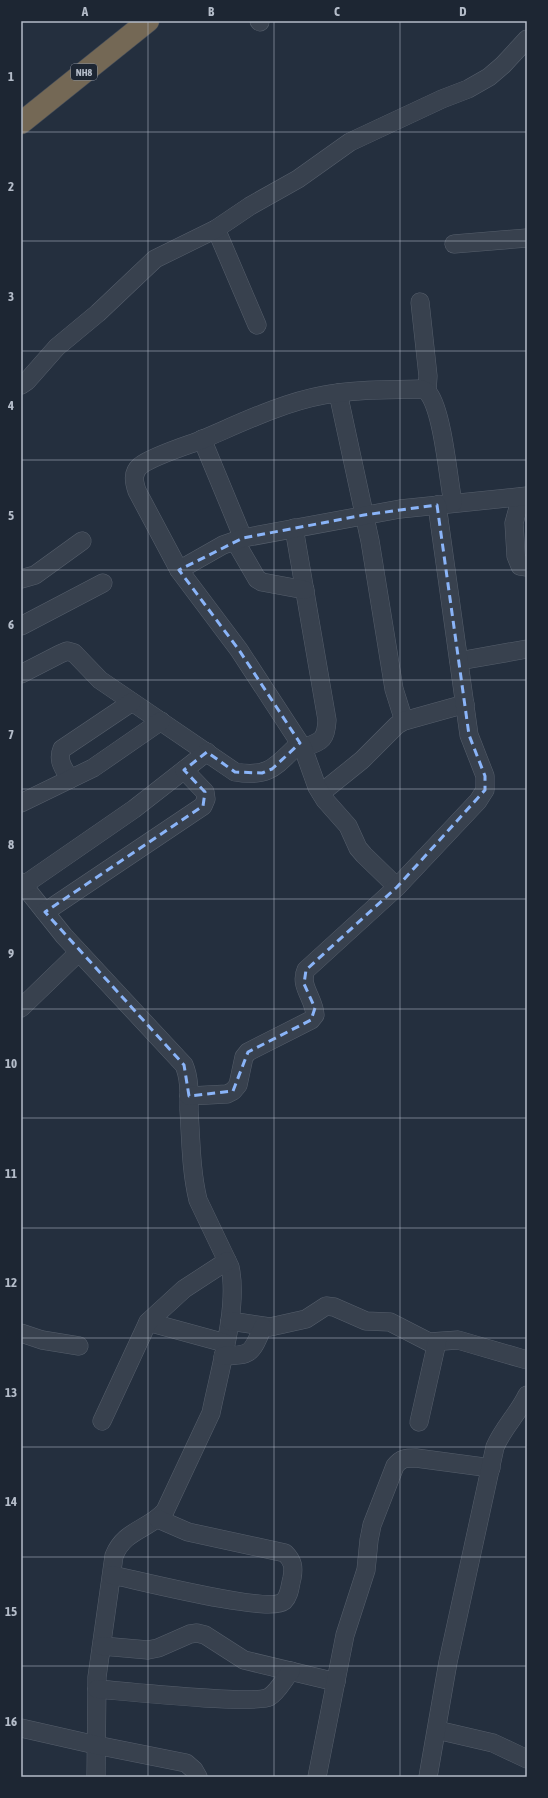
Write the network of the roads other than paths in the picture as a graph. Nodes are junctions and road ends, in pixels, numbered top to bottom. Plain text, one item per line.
1 (148, 21) edge
2 (527, 38) edge
3 (21, 123) edge
4 (216, 229) junction
5 (527, 238) edge
6 (454, 244) dead end
7 (420, 302) dead end
8 (257, 325) dead end
9 (21, 385) edge
10 (426, 391) junction
11 (338, 393) junction
12 (202, 439) junction
13 (524, 497) edge
14 (445, 504) junction
15 (364, 515) junction
16 (294, 528) junction
17 (239, 539) junction
18 (82, 541) dead end
19 (527, 567) edge
20 (179, 570) junction
21 (21, 579) edge
22 (103, 583) dead end
23 (305, 590) junction
24 (21, 626) edge
25 (527, 650) edge
26 (459, 661) junction
27 (21, 674) edge
28 (132, 702) junction
29 (465, 704) junction
30 (161, 721) junction
31 (404, 721) junction
32 (302, 746) junction
33 (207, 752) junction
34 (184, 770) junction
35 (70, 780) junction
36 (321, 793) junction
37 (21, 803) edge
38 (22, 883) edge
39 (397, 887) junction
40 (45, 912) junction
41 (79, 952) junction
42 (21, 1008) edge
43 (189, 1096) junction
44 (228, 1261) junction
45 (230, 1321) junction
46 (148, 1322) junction
47 (262, 1327) junction
48 (21, 1333) edge
49 (437, 1342) junction
50 (79, 1346) dead end
51 (224, 1350) junction
52 (527, 1360) edge
53 (527, 1395) edge
54 (102, 1421) dead end
55 (419, 1422) dead end
56 (491, 1468) junction
57 (158, 1519) junction
58 (112, 1575) junction
59 (102, 1646) junction
60 (291, 1671) junction
61 (336, 1682) junction
62 (97, 1689) junction
63 (21, 1728) edge
64 (437, 1730) junction
65 (96, 1745) junction
66 (527, 1759) edge
67 (96, 1777) edge
68 (198, 1777) edge
69 (317, 1777) edge
70 (428, 1777) edge

1 - 3 highway, NH8
2 - 4 street
4 - 8 street
4 - 9 street
5 - 6 street
7 - 10 street
10 - 11 street
10 - 14 street
11 - 12 street
11 - 15 street
12 - 17 street
12 - 20 street
13 - 14 street
13 - 19 street
14 - 15 street
14 - 26 street
15 - 16 street
15 - 31 street
16 - 17 street
16 - 23 street
17 - 20 street
17 - 23 street
18 - 21 street
20 - 32 street
22 - 24 street
23 - 32 street
25 - 26 street
26 - 29 street
27 - 28 street
28 - 30 street
28 - 35 street
29 - 31 street
29 - 39 street
30 - 33 street
30 - 35 street
31 - 36 street
32 - 33 street
32 - 36 street
33 - 34 street
34 - 38 street
34 - 40 street
35 - 37 street
36 - 39 street
38 - 40 street
39 - 43 street
40 - 41 street
41 - 42 street
41 - 43 street
43 - 44 street
44 - 45 street
44 - 46 street
45 - 47 street
45 - 51 street
46 - 51 street
46 - 54 street
47 - 49 street
47 - 51 street
48 - 50 street
49 - 52 street
49 - 55 street
51 - 57 street
53 - 56 street
56 - 61 street
56 - 64 street
57 - 58 street
57 - 58 street
58 - 59 street
59 - 60 street
59 - 62 street
60 - 61 street
60 - 62 street
61 - 69 street
62 - 65 street
63 - 65 street
64 - 66 street
64 - 70 street
65 - 67 street
65 - 68 street

